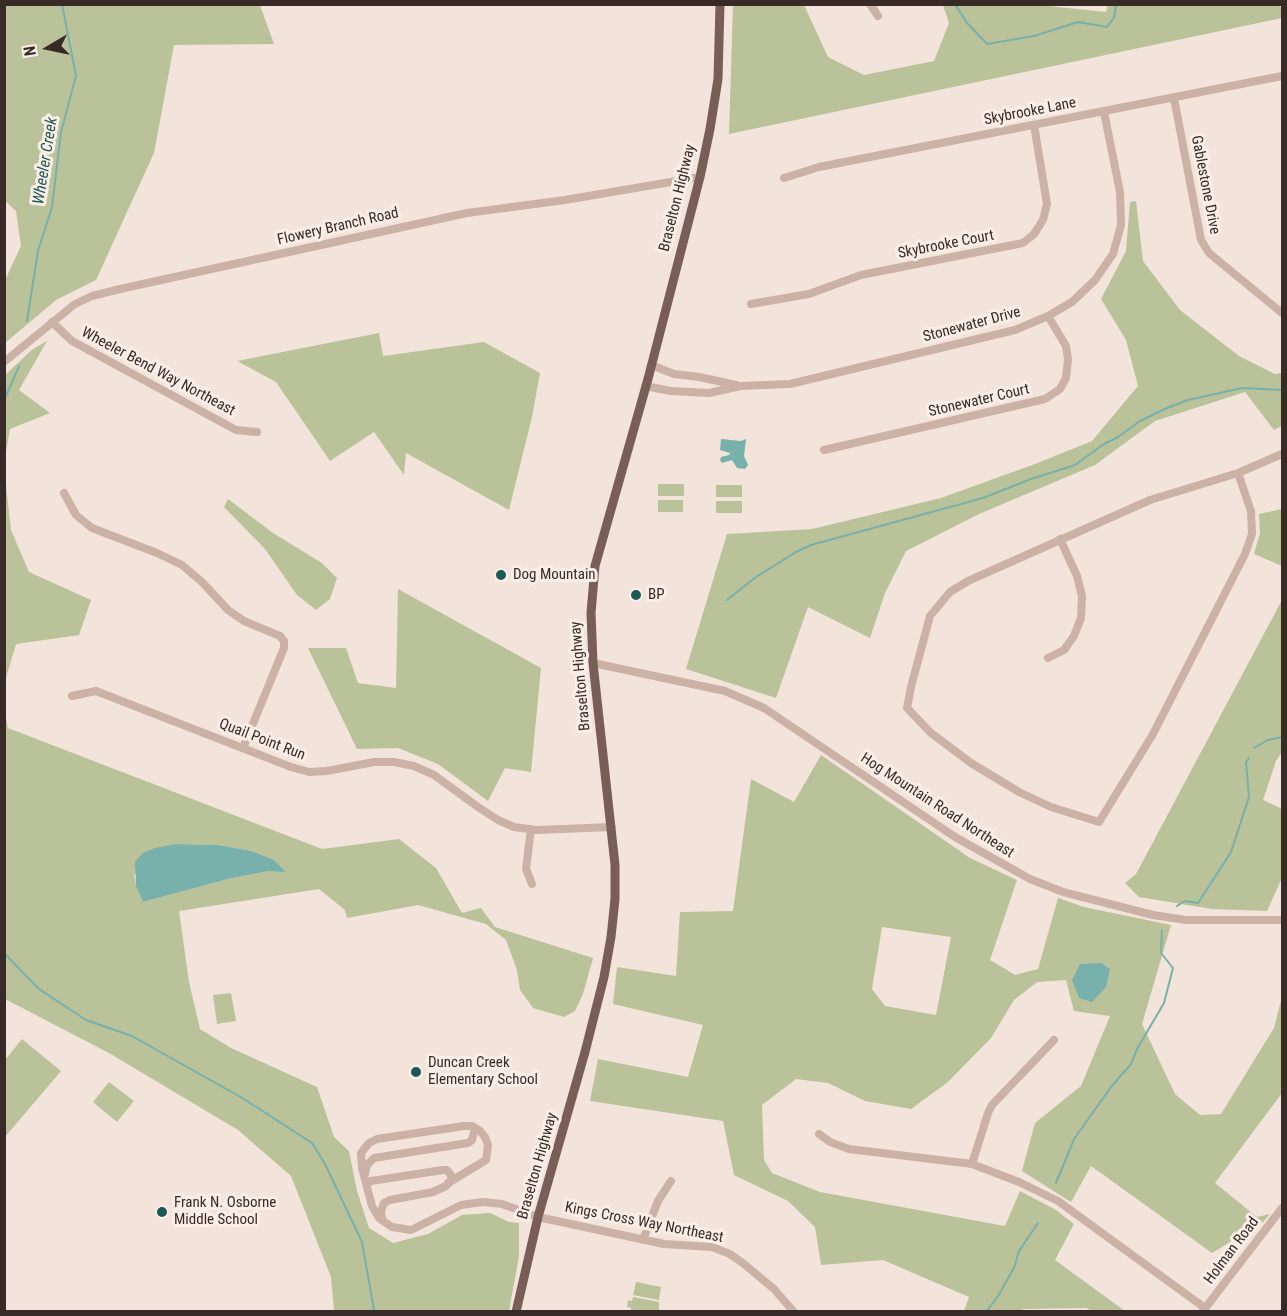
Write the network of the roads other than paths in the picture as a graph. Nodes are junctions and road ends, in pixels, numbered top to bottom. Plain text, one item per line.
1 (720, 4) edge
2 (870, 4) edge
3 (878, 16) dead end
4 (1282, 76) edge
5 (1174, 98) junction
6 (1104, 112) junction
7 (1034, 125) junction
8 (700, 177) junction
9 (784, 178) dead end
10 (751, 304) dead end
11 (1282, 313) edge
12 (1048, 316) junction
13 (52, 322) junction
14 (4, 362) edge
15 (651, 365) junction
16 (645, 386) junction
17 (741, 386) junction
18 (257, 432) dead end
19 (824, 450) dead end
20 (1282, 454) edge
21 (1238, 474) junction
22 (64, 493) dead end
23 (1060, 539) junction
24 (1048, 658) dead end
25 (593, 663) junction
26 (72, 696) dead end
27 (243, 748) junction
28 (612, 826) junction
29 (531, 829) junction
30 (532, 884) dead end
31 (1282, 920) edge
32 (1054, 1040) dead end
33 (475, 1128) junction
34 (819, 1134) dead end
35 (972, 1164) junction
36 (365, 1176) junction
37 (671, 1181) dead end
38 (448, 1184) junction
39 (1282, 1208) edge
40 (538, 1217) junction
41 (382, 1220) junction
42 (643, 1240) junction
43 (1204, 1310) edge
44 (516, 1311) edge
45 (794, 1311) edge

1 - 8 main road, Braselton Highway
2 - 3 street
4 - 5 street, Skybrooke Lane
5 - 6 street, Skybrooke Lane
5 - 11 street, Gablestone Drive
6 - 7 street, Skybrooke Lane
6 - 12 street, Stonewater Drive
7 - 9 street, Skybrooke Lane
7 - 10 street, Skybrooke Court
8 - 13 street, Flowery Branch Road
8 - 15 main road, Braselton Highway
12 - 17 street, Stonewater Drive
12 - 19 street, Stonewater Court
13 - 14 street, Flowery Branch Road
13 - 18 street, Wheeler Bend Way Northeast
15 - 16 main road, Braselton Highway
15 - 17 street, Stonewater Drive
16 - 17 street, Stonewater Drive
16 - 25 main road, Braselton Highway
20 - 21 street
21 - 23 street
21 - 23 street
22 - 27 street
23 - 24 street
25 - 28 main road, Braselton Highway
25 - 31 street, Hog Mountain Road Northeast
26 - 27 street, Quail Point Run
27 - 29 street, Quail Point Run
28 - 29 street, Quail Point Run
28 - 40 main road, Braselton Highway
29 - 30 street
32 - 35 street
33 - 36 street
33 - 36 street
33 - 38 street
34 - 35 street
35 - 43 street
36 - 38 street
36 - 41 street
37 - 42 street
38 - 41 street
39 - 43 street, Holman Road
40 - 41 street, Kings Cross Way Northeast
40 - 42 street, Kings Cross Way Northeast
40 - 44 main road, Braselton Highway
42 - 45 street, Kings Cross Way Northeast

